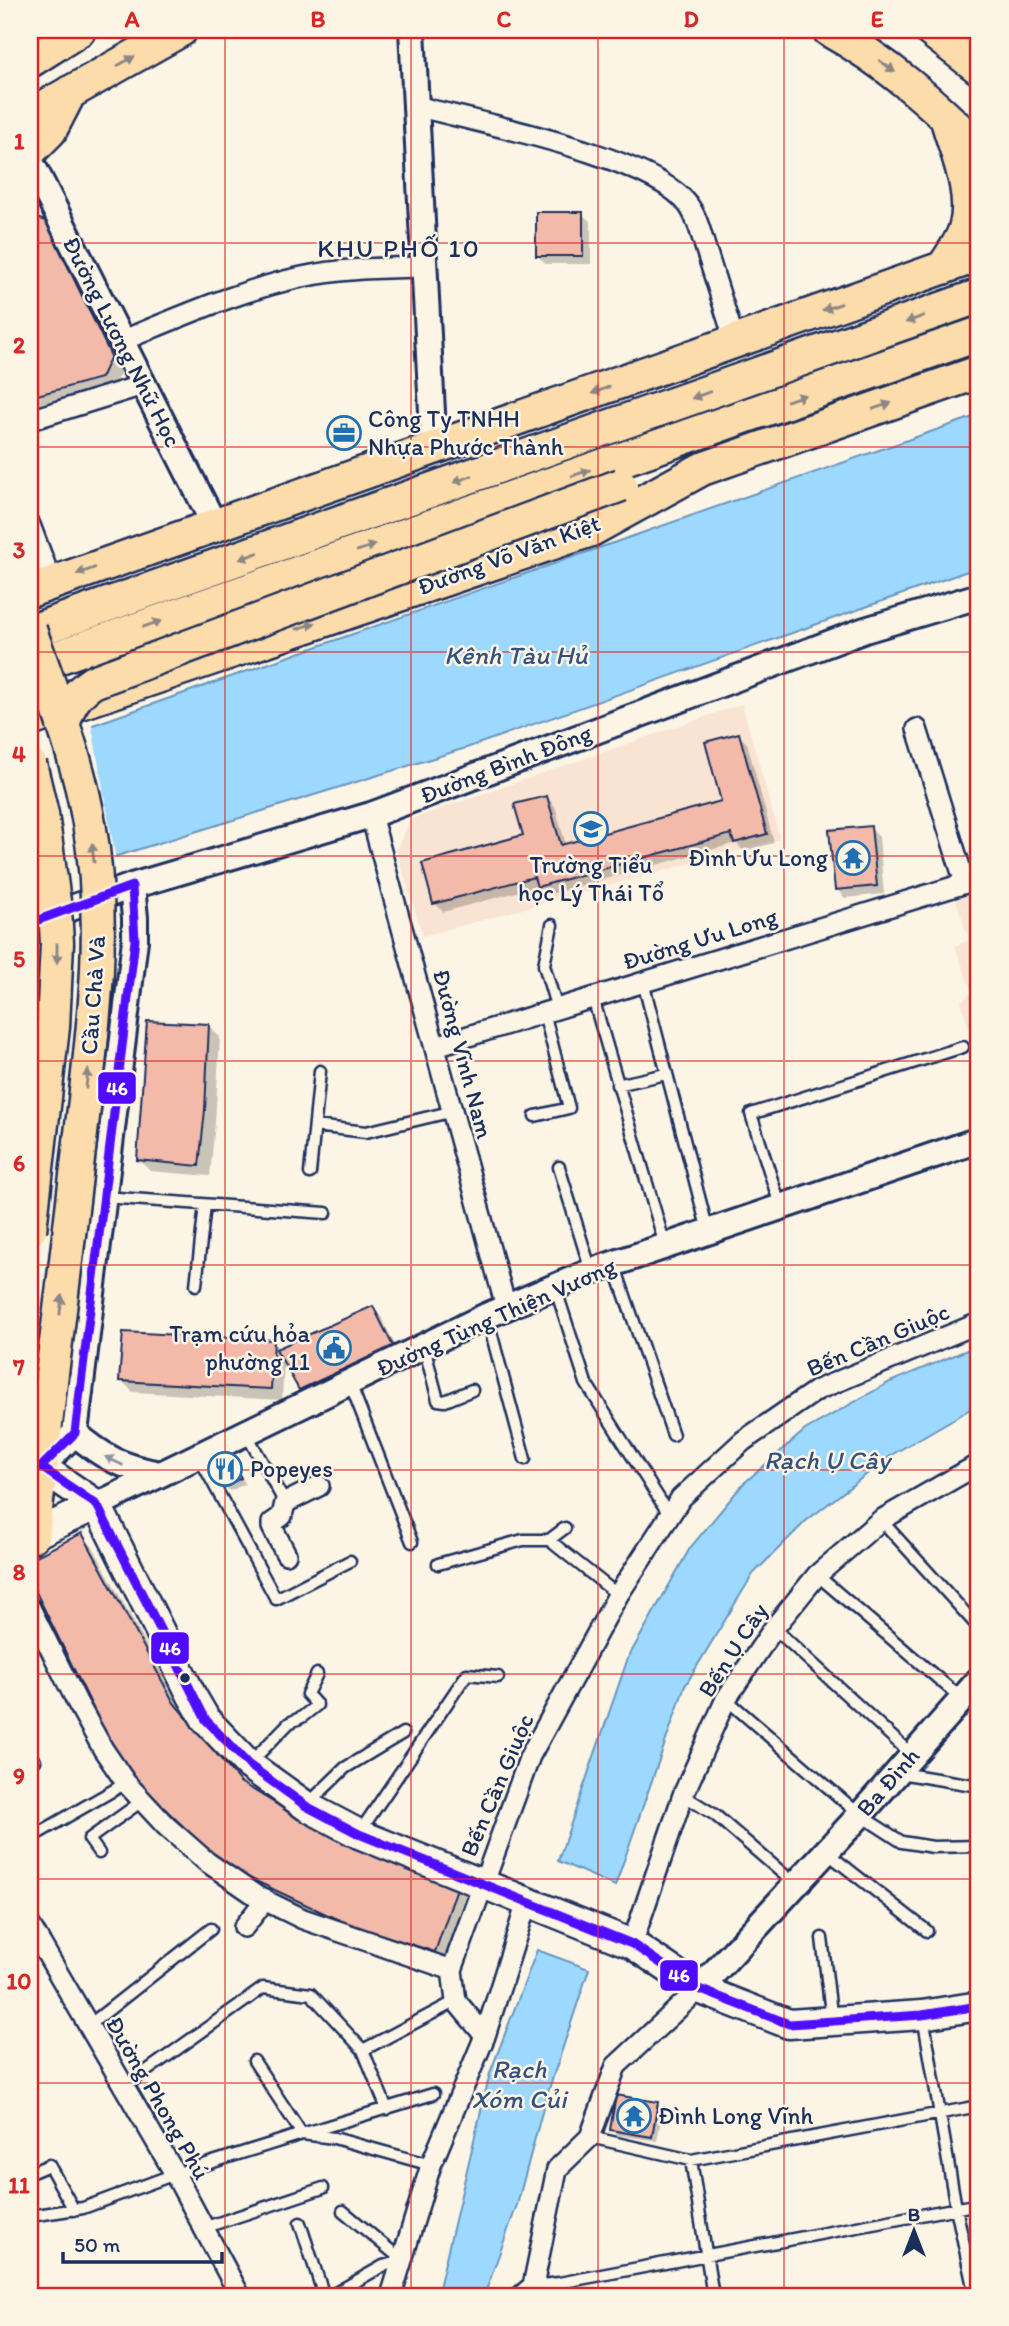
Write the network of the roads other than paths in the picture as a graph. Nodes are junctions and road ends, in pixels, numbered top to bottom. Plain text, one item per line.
1 (79, 30) edge
2 (181, 30) edge
3 (412, 30) edge
4 (829, 30) edge
5 (930, 30) edge
6 (969, 50) edge
7 (30, 61) edge
8 (71, 91) junction
9 (416, 106) junction
10 (30, 115) edge
11 (946, 116) junction
12 (979, 149) edge
13 (30, 151) edge
14 (30, 160) edge
15 (979, 255) edge
16 (425, 267) junction
17 (943, 268) junction
18 (979, 296) edge
19 (979, 334) edge
20 (121, 341) junction
21 (735, 342) junction
22 (979, 372) edge
23 (143, 385) junction
24 (30, 420) edge
25 (434, 450) junction
26 (702, 469) junction
27 (214, 524) junction
28 (30, 525) edge
29 (41, 587) edge
30 (979, 596) edge
31 (30, 631) edge
32 (30, 667) edge
33 (30, 720) edge
34 (63, 726) junction
35 (917, 729) dead end
36 (30, 764) edge
37 (371, 815) junction
38 (972, 881) edge
39 (132, 886) junction
40 (30, 924) edge
41 (552, 925) dead end
42 (643, 982) junction
43 (593, 998) junction
44 (550, 1011) junction
45 (30, 1035) edge
46 (436, 1046) junction
47 (963, 1047) dead end
48 (320, 1071) dead end
49 (666, 1074) junction
50 (617, 1085) junction
51 (453, 1111) junction
52 (535, 1116) dead end
53 (315, 1126) junction
54 (979, 1140) edge
55 (559, 1167) dead end
56 (310, 1173) dead end
57 (103, 1197) junction
58 (205, 1205) junction
59 (780, 1207) junction
60 (326, 1213) dead end
61 (30, 1230) edge
62 (708, 1231) junction
63 (665, 1245) junction
64 (603, 1267) junction
65 (197, 1285) dead end
66 (555, 1286) junction
67 (496, 1312) junction
68 (979, 1324) edge
69 (424, 1346) junction
70 (350, 1382) junction
71 (472, 1390) dead end
72 (245, 1432) junction
73 (75, 1433) junction
74 (674, 1435) dead end
75 (199, 1456) junction
76 (524, 1459) dead end
77 (979, 1465) edge
78 (41, 1466) junction
79 (160, 1474) junction
80 (318, 1486) dead end
81 (285, 1503) junction
82 (97, 1505) junction
83 (670, 1516) junction
84 (881, 1520) junction
85 (565, 1528) dead end
86 (31, 1536) edge
87 (549, 1540) junction
88 (412, 1542) dead end
89 (286, 1554) dead end
90 (350, 1561) dead end
91 (438, 1564) dead end
92 (817, 1575) junction
93 (618, 1595) junction
94 (30, 1608) edge
95 (774, 1628) junction
96 (979, 1628) edge
97 (317, 1674) dead end
98 (498, 1677) dead end
99 (979, 1680) edge
100 (726, 1699) junction
101 (962, 1699) junction
102 (366, 1755) dead end
103 (904, 1764) junction
104 (248, 1765) junction
105 (126, 1783) junction
106 (979, 1786) edge
107 (683, 1795) junction
108 (142, 1801) junction
109 (306, 1806) junction
110 (860, 1815) junction
111 (359, 1834) junction
112 (30, 1838) edge
113 (979, 1846) edge
114 (826, 1852) junction
115 (99, 1853) dead end
116 (483, 1883) junction
117 (796, 1884) junction
118 (265, 1900) junction
119 (535, 1905) junction
120 (30, 1925) edge
121 (244, 1927) dead end
122 (211, 1929) dead end
123 (927, 1931) dead end
124 (822, 1938) dead end
125 (632, 1944) junction
126 (452, 1970) junction
127 (699, 1989) junction
128 (456, 2001) junction
129 (979, 2006) edge
130 (922, 2015) junction
131 (832, 2021) junction
132 (88, 2026) junction
133 (485, 2036) junction
134 (363, 2050) junction
135 (254, 2061) dead end
136 (124, 2087) junction
137 (433, 2094) dead end
138 (979, 2106) edge
139 (387, 2109) junction
140 (941, 2113) junction
141 (302, 2134) junction
142 (590, 2137) junction
143 (691, 2160) junction
144 (432, 2165) junction
145 (30, 2173) edge
146 (176, 2174) junction
147 (323, 2188) dead end
148 (979, 2204) edge
149 (956, 2208) junction
150 (74, 2210) junction
151 (343, 2211) dead end
152 (30, 2216) edge
153 (300, 2223) dead end
154 (203, 2228) junction
155 (706, 2255) junction
156 (403, 2260) junction
157 (527, 2291) edge
158 (240, 2296) edge
159 (324, 2296) edge
160 (330, 2296) edge
161 (391, 2296) edge
162 (713, 2296) edge
163 (975, 2296) edge

1 - 7 main road
8 -> 2 main road
3 - 9 street
4 -> 11 main road
5 - 6 main road
8 - 10 main road
8 - 13 main road
9 - 16 street
9 - 21 street
11 - 12 main road
11 - 17 main road
14 - 20 street, Đường Lương Nhữ Học
15 - 17 main road
16 - 20 street
16 - 25 street
17 -> 21 main road
18 -> 31 highway
32 -> 19 highway
20 - 23 street, Đường Lương Nhữ Học
21 -> 25 main road
26 -> 22 main road, Đường Võ Văn Kiệt
23 - 24 street
23 - 27 street, Đường Lương Nhữ Học
25 - 27 main road
33 -> 26 main road, Đường Võ Văn Kiệt
26 - 34 main road, bridge
27 -> 29 main road
28 - 29 street
30 - 37 street, Đường Bình Đông
31 - 34 main road, Cầu Chà Và, bridge
78 -> 34 main road, Cầu Chà Và, bridge
35 - 38 street
36 -> 61 main road, Cầu Chà Và, bridge
37 - 39 street, Đường Bình Đông
37 - 46 street, Đường Vĩnh Nam
38 - 42 street, Đường Ưu Long
39 - 40 street, Đường Bình Đông
39 - 57 street
40 - 45 street
41 - 44 lane
42 - 43 street, Đường Ưu Long
42 - 49 lane
43 - 44 street, Đường Ưu Long
43 - 50 lane
44 - 46 street, Đường Ưu Long
44 - 52 lane
46 - 51 street, Đường Vĩnh Nam
47 - 59 lane
48 - 53 lane
49 - 50 lane
49 - 62 lane
50 - 63 lane
51 - 53 lane
51 - 67 street, Đường Vĩnh Nam
53 - 56 lane
54 - 59 street, Đường Tùng Thiện Vương
55 - 64 lane
57 - 58 lane
57 - 73 street
58 - 60 lane
58 - 65 lane
59 - 62 street, Đường Tùng Thiện Vương
62 - 63 street, Đường Tùng Thiện Vương
63 - 64 street, Đường Tùng Thiện Vương
64 - 66 street, Đường Tùng Thiện Vương
64 - 74 lane
66 - 67 street, Đường Tùng Thiện Vương
66 - 83 lane
67 - 69 street, Đường Tùng Thiện Vương
67 - 76 lane
68 - 83 street, Bến Cần Giuộc
69 - 70 street, Đường Tùng Thiện Vương
69 - 71 lane
70 - 72 street, Đường Tùng Thiện Vương
70 - 88 lane
72 - 75 street, Đường Tùng Thiện Vương
72 - 81 lane
73 - 78 street
79 -> 73 street
75 - 79 street, Đường Tùng Thiện Vương
75 - 90 lane
77 - 84 street, Bến Ụ Cây
78 - 82 main road
78 - 86 main road, Cầu Chà Và
79 - 82 street, Đường Tùng Thiện Vương
80 - 81 street
81 - 89 street
82 - 86 main road, Đường Tùng Thiện Vương
82 - 104 main road
83 - 93 street, Bến Cần Giuộc
84 - 92 street, Bến Ụ Cây
84 - 96 lane
85 - 87 lane
87 - 91 lane
87 - 93 lane
92 - 95 street, Bến Ụ Cây
92 - 101 lane
93 - 116 street, Bến Cần Giuộc
94 - 105 street
95 - 100 street, Bến Ụ Cây
95 - 103 lane
97 - 104 lane
98 - 111 lane
99 - 101 street, Ba Đình
100 - 107 street, Bến Ụ Cây
100 - 110 lane
101 - 103 street, Ba Đình
102 - 109 lane
103 - 106 lane
103 - 110 street, Ba Đình
104 - 109 main road
105 - 108 street
105 - 112 lane
107 - 117 lane
107 - 125 street, Bến Ụ Cây
108 - 115 lane
108 - 118 street
109 - 111 main road
110 - 113 lane
110 - 114 street, Ba Đình
111 - 116 main road
114 - 117 street, Ba Đình
114 - 123 lane
116 - 119 main road
116 - 126 street, Bến Cần Giuộc
117 - 127 street, Ba Đình
118 - 121 street
118 - 126 street
119 - 125 main road
119 - 133 street
120 - 132 street, Đường Phong Phú
122 - 132 lane
124 - 131 lane
125 - 127 main road
126 - 128 street
127 - 131 main road
127 - 142 street
128 - 133 street
128 - 134 lane
129 - 130 main road
130 - 131 main road
130 - 140 lane
132 - 136 street, Đường Phong Phú
133 - 144 street
134 - 136 lane
134 - 139 lane
135 - 141 lane
136 - 146 street, Đường Phong Phú
137 - 139 lane
138 - 140 lane
139 - 141 lane
140 - 143 lane
140 - 149 lane
141 - 144 lane
141 - 146 lane
142 - 143 lane
142 - 157 street
143 - 155 lane
144 - 156 street
145 - 150 lane
146 - 150 lane
146 - 154 street, Đường Phong Phú
147 - 154 lane
148 - 149 lane
149 - 155 lane
149 - 163 lane
150 - 152 lane
151 - 156 lane
153 - 159 lane
154 - 158 street, Đường Phong Phú
155 - 157 lane
155 - 162 lane
156 - 160 lane
156 - 161 street

